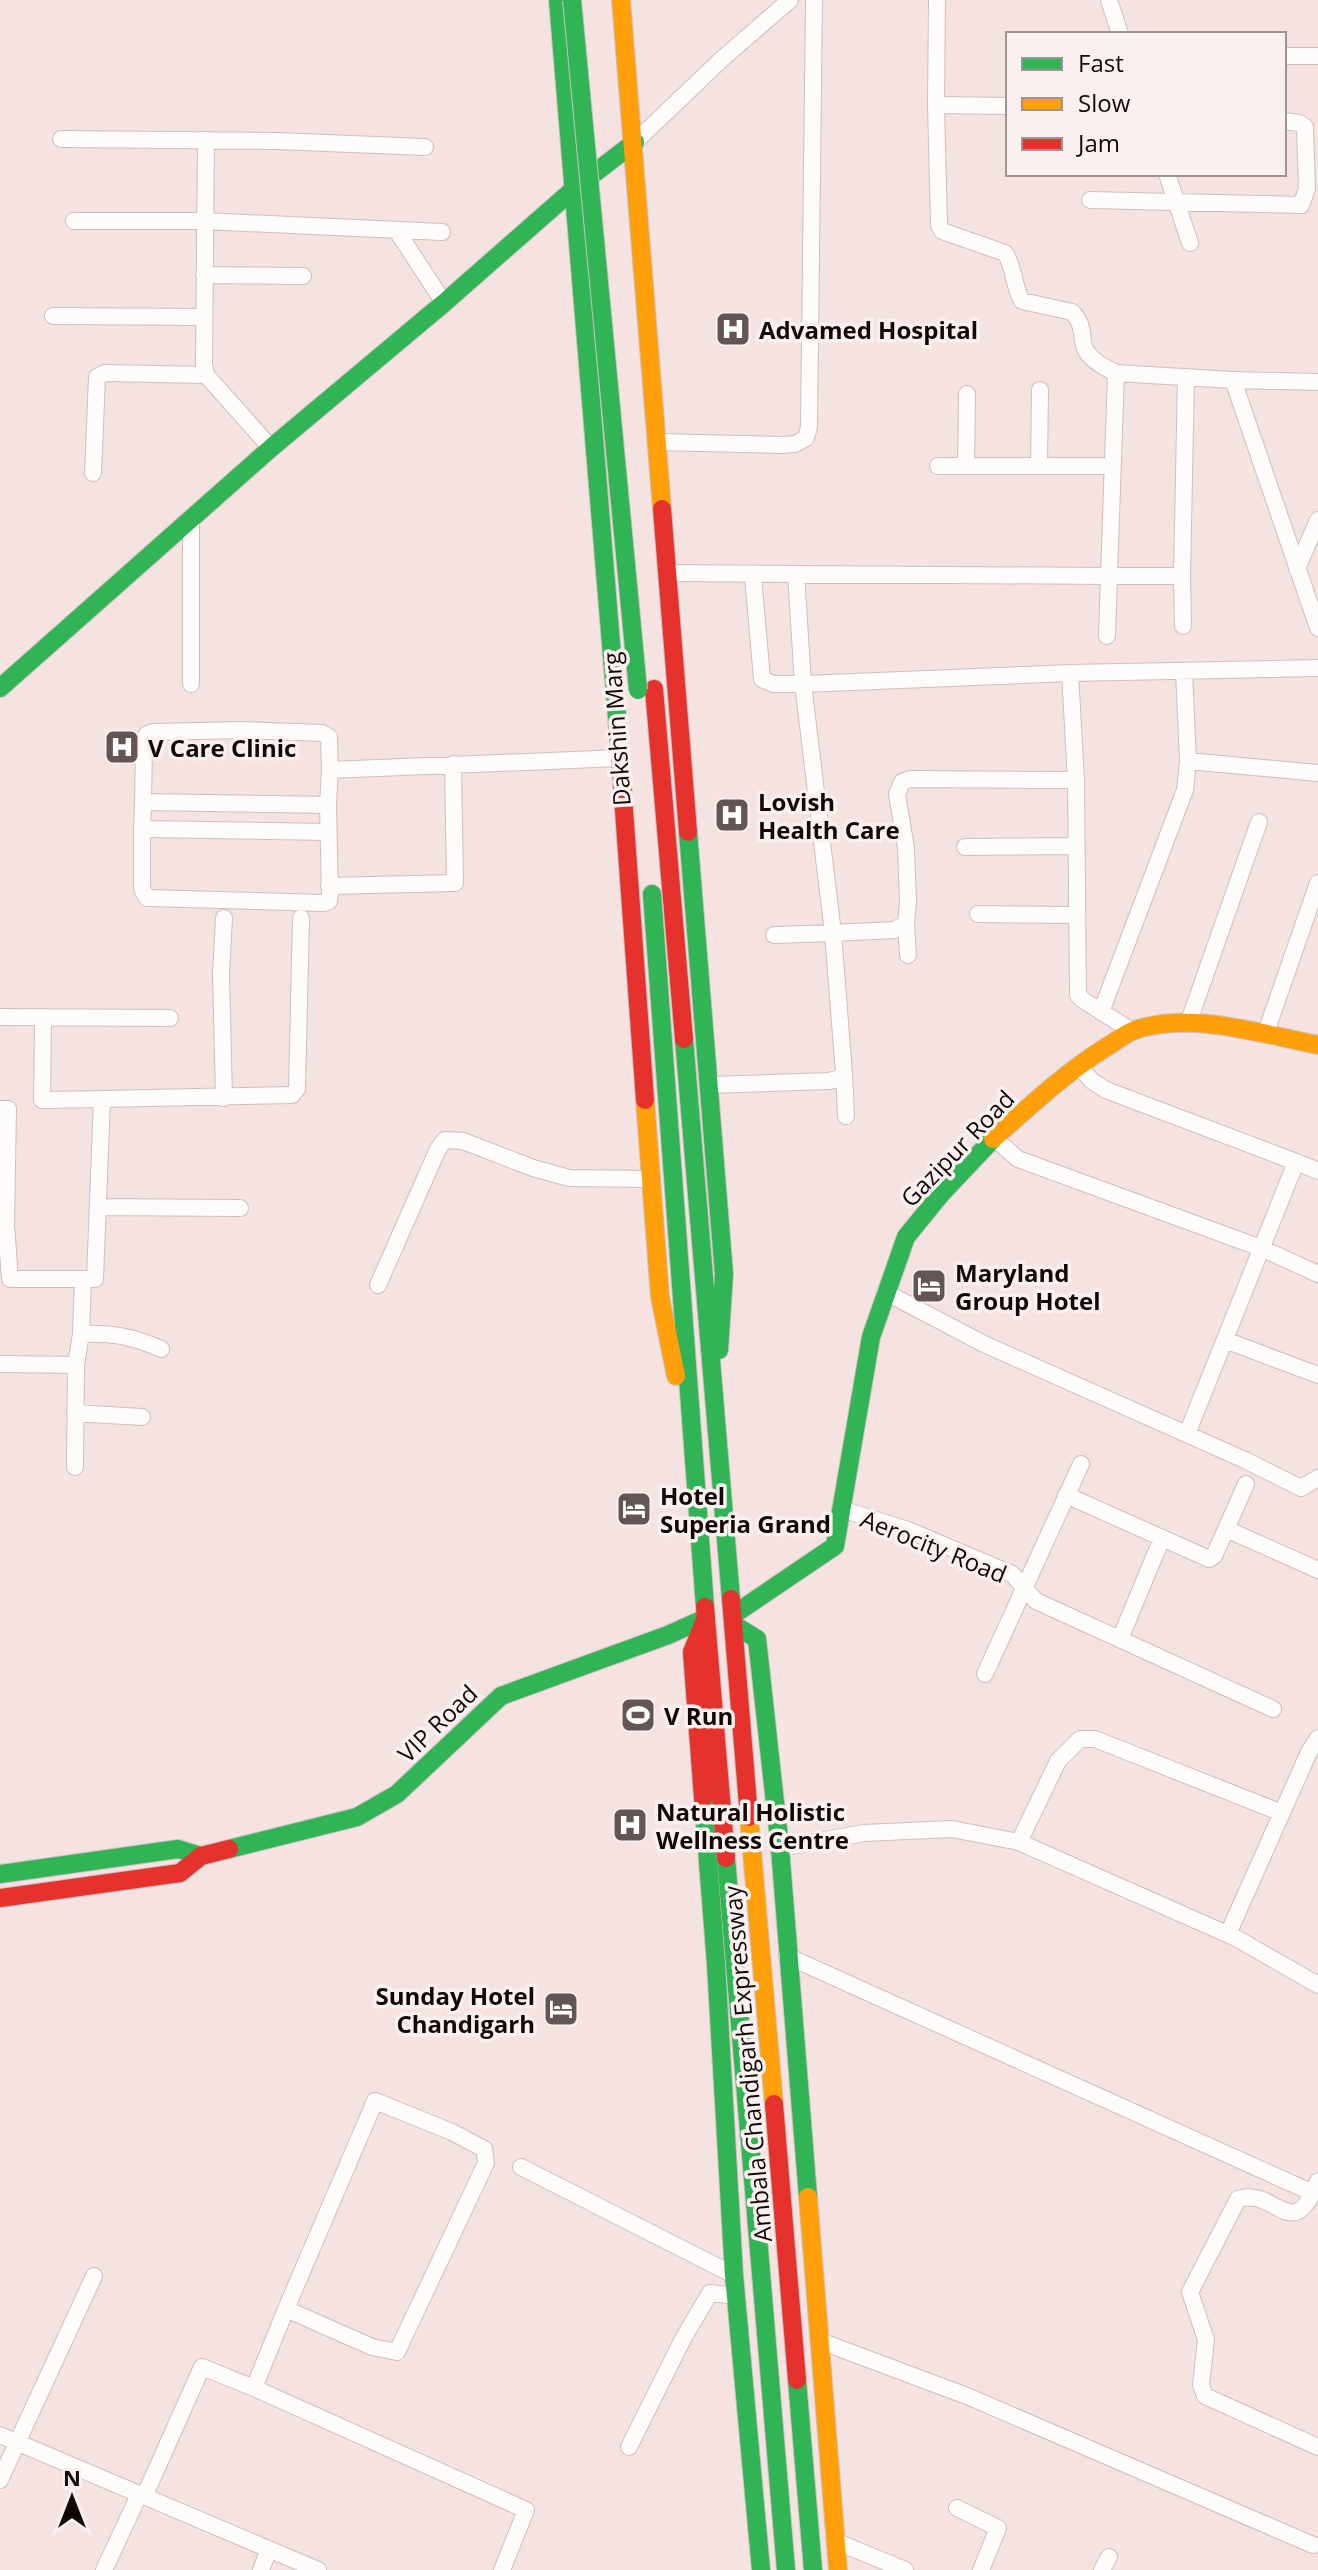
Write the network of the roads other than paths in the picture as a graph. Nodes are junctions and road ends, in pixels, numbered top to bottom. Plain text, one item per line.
1 (558, 0) edge
2 (572, 0) edge
3 (590, 0) edge
4 (621, 0) edge
5 (790, 0) edge
6 (814, 0) edge
7 (937, 0) edge
8 (1109, 0) edge
9 (1119, 32) edge
10 (1286, 56) edge
11 (1318, 56) edge
12 (936, 105) junction
13 (1006, 106) edge
14 (1286, 121) edge
15 (61, 139) dead end
16 (206, 140) junction
17 (635, 142) junction
18 (425, 147) dead end
19 (1168, 176) edge
20 (575, 188) junction
21 (1090, 200) dead end
22 (1176, 202) junction
23 (1301, 205) junction
24 (1318, 205) edge
25 (74, 221) dead end
26 (204, 221) junction
27 (397, 231) junction
28 (442, 232) dead end
29 (1190, 243) dead end
30 (204, 275) junction
31 (303, 276) dead end
32 (444, 303) junction
33 (53, 316) dead end
34 (204, 317) junction
35 (1116, 373) junction
36 (206, 375) junction
37 (1186, 377) junction
38 (1233, 380) junction
39 (1318, 382) edge
40 (1040, 390) dead end
41 (967, 394) dead end
42 (658, 442) junction
43 (271, 448) junction
44 (938, 466) dead end
45 (966, 466) junction
46 (1039, 466) junction
47 (1111, 466) junction
48 (93, 473) dead end
49 (1318, 520) edge
50 (191, 521) junction
51 (1297, 569) junction
52 (669, 573) junction
53 (796, 575) junction
54 (753, 576) junction
55 (1109, 576) junction
56 (1182, 576) junction
57 (1183, 626) dead end
58 (1318, 628) edge
59 (1107, 636) dead end
60 (1318, 668) edge
61 (1184, 671) junction
62 (1070, 673) junction
63 (191, 684) dead end
64 (803, 684) junction
65 (0, 688) edge
66 (646, 689) junction
67 (620, 758) junction
68 (1188, 761) junction
69 (453, 764) junction
70 (330, 770) junction
71 (1318, 773) edge
72 (1076, 780) junction
73 (143, 802) junction
74 (328, 805) junction
75 (647, 817) dead end
76 (1259, 822) dead end
77 (142, 829) junction
78 (329, 832) junction
79 (1075, 846) junction
80 (965, 847) dead end
81 (651, 881) dead end
82 (1318, 883) edge
83 (329, 886) junction
84 (978, 914) dead end
85 (1076, 915) junction
86 (224, 918) dead end
87 (301, 918) dead end
88 (906, 924) junction
89 (833, 933) junction
90 (774, 935) dead end
91 (908, 955) dead end
92 (1101, 1012) junction
93 (0, 1017) edge
94 (43, 1018) junction
95 (170, 1018) dead end
96 (1188, 1024) junction
97 (1132, 1031) junction
98 (1265, 1035) junction
99 (1318, 1045) edge
100 (1078, 1065) junction
101 (844, 1074) junction
102 (710, 1085) junction
103 (224, 1098) junction
104 (102, 1099) junction
105 (0, 1109) edge
106 (846, 1116) dead end
107 (994, 1138) junction
108 (1296, 1162) junction
109 (1318, 1171) edge
110 (651, 1179) junction
111 (98, 1207) junction
112 (240, 1208) dead end
113 (1261, 1248) junction
114 (1318, 1274) edge
115 (5, 1279) edge
116 (83, 1279) junction
117 (378, 1285) dead end
118 (885, 1292) junction
119 (81, 1334) junction
120 (1225, 1340) junction
121 (161, 1349) dead end
122 (0, 1364) edge
123 (76, 1365) junction
124 (1318, 1375) edge
125 (716, 1411) junction
126 (75, 1413) junction
127 (142, 1417) dead end
128 (1187, 1434) junction
129 (692, 1455) junction
130 (1081, 1464) dead end
131 (75, 1467) dead end
132 (1318, 1478) edge
133 (1246, 1484) dead end
134 (1066, 1495) junction
135 (841, 1509) junction
136 (1226, 1529) junction
137 (1162, 1538) junction
138 (1318, 1570) edge
139 (1024, 1587) junction
140 (706, 1618) junction
141 (733, 1620) junction
142 (1120, 1639) junction
143 (985, 1674) dead end
144 (1273, 1709) dead end
145 (1318, 1738) edge
146 (1282, 1813) junction
147 (1019, 1842) junction
148 (780, 1848) junction
149 (201, 1856) junction
150 (0, 1874) edge
151 (0, 1898) edge
152 (1228, 1934) junction
153 (787, 1956) junction
154 (1316, 1979) edge
155 (521, 2167) dead end
156 (1316, 2187) edge
157 (734, 2275) junction
158 (94, 2276) dead end
159 (737, 2296) junction
160 (286, 2309) junction
161 (820, 2341) junction
162 (254, 2388) junction
163 (0, 2435) edge
164 (17, 2443) junction
165 (629, 2447) dead end
166 (1318, 2447) edge
167 (0, 2480) edge
168 (141, 2496) junction
169 (957, 2508) dead end
170 (835, 2541) junction
171 (1313, 2545) dead end
172 (269, 2549) junction
173 (104, 2570) edge
174 (261, 2570) edge
175 (318, 2570) edge
176 (502, 2570) edge
177 (761, 2570) edge
178 (786, 2570) edge
179 (813, 2570) edge
180 (838, 2570) edge
181 (905, 2570) edge
182 (981, 2570) edge

1 - 20 main road
2 - 66 main road, Dakshin Marg, bridge
3 - 66 main road
4 - 17 main road
5 - 17 street
6 - 42 street
7 - 12 street
8 - 9 street
10 - 11 street
12 - 13 street
12 - 35 street
14 - 23 street
15 - 16 street
16 - 18 street
16 - 26 street
17 - 20 main road
17 - 42 main road
19 - 22 street
20 - 32 main road
20 - 67 main road
21 - 22 street
22 - 23 street
22 - 29 street
23 - 24 street
25 - 26 street
26 - 27 street
26 - 30 street
27 - 28 street
27 - 32 street
30 - 31 street
30 - 34 street
32 - 43 main road
33 - 34 street
34 - 36 street
35 - 37 street
35 - 47 street
36 - 43 street
36 - 48 street
37 - 38 street
37 - 56 street
38 - 39 street
38 - 51 street
40 - 46 street
41 - 45 street
42 - 52 main road
43 - 50 main road
44 - 45 street
45 - 46 street
46 - 47 street
47 - 55 street
49 - 51 street
50 - 63 street
50 - 65 main road
51 - 58 street
52 - 54 street
52 - 102 main road
53 - 54 street
53 - 55 street
53 - 64 street
54 - 64 street
55 - 56 street
55 - 59 street
56 - 57 street
60 - 61 street
61 - 62 street
61 - 68 street
62 - 64 street
62 - 72 street
64 - 89 street
66 - 75 main road, Dakshin Marg
66 - 125 main road
67 - 69 street
67 - 110 main road
68 - 71 street
68 - 92 street
69 - 70 street
69 - 83 street
70 - 73 street
70 - 74 street
72 - 79 street
72 - 88 street
73 - 74 street
73 - 77 street
74 - 78 street
76 - 96 street
77 - 78 street
77 - 83 street
78 - 83 street
79 - 80 street
79 - 85 street
81 - 129 main road
82 - 98 street
84 - 85 street
85 - 92 street
86 - 103 street
87 - 103 street
88 - 89 street
88 - 91 street
89 - 90 street
89 - 101 street
92 - 97 street
93 - 94 street
94 - 95 street
94 - 104 street
96 - 97 main road, Gazipur Road
96 - 98 main road, Gazipur Road
97 - 100 main road, Gazipur Road
98 - 99 main road, Gazipur Road
100 - 107 main road, Gazipur Road
100 - 108 street
101 - 102 street
101 - 106 street
102 - 125 main road
103 - 104 street
104 - 111 street
105 - 115 street
107 - 113 street
107 - 118 main road, Gazipur Road
108 - 109 street
108 - 113 street
110 - 117 street
110 - 129 main road
111 - 112 street
111 - 116 street
113 - 114 street
113 - 120 street
115 - 116 street
116 - 119 street
118 - 128 street
118 - 135 main road, Gazipur Road
119 - 121 street
119 - 123 street
120 - 124 street
120 - 128 street
122 - 123 street
123 - 126 street
125 - 141 main road, Ambala Chandigarh Expressway
126 - 127 street
126 - 131 street
128 - 132 street
129 - 140 main road, Ambala Chandigarh Expressway
130 - 134 street
133 - 136 street
134 - 137 street
134 - 139 street
135 - 139 street, Aerocity Road
135 - 141 main road, Gazipur Road
136 - 137 street
136 - 138 street
137 - 142 street
139 - 142 street, Aerocity Road
139 - 143 street
140 - 149 main road, VIP Road
140 - 157 main road
140 - 178 main road, Ambala Chandigarh Expressway
141 - 148 main road
141 - 179 main road, Ambala Chandigarh Expressway
142 - 144 street, Aerocity Road
145 - 146 street
146 - 147 street
146 - 152 street
147 - 148 street
147 - 152 street
148 - 153 main road
149 - 150 main road
149 - 151 main road
152 - 154 street
153 - 156 street
153 - 161 main road
155 - 157 street
156 - 166 street
157 - 159 main road
158 - 164 street
159 - 165 street
159 - 177 main road
160 - 160 street
160 - 162 street
161 - 170 main road
161 - 171 street
162 - 168 street
162 - 176 street
163 - 164 street
164 - 167 street
164 - 168 street
168 - 172 street
168 - 173 street
169 - 182 street
170 - 180 main road
170 - 181 street
172 - 174 street
172 - 175 street

